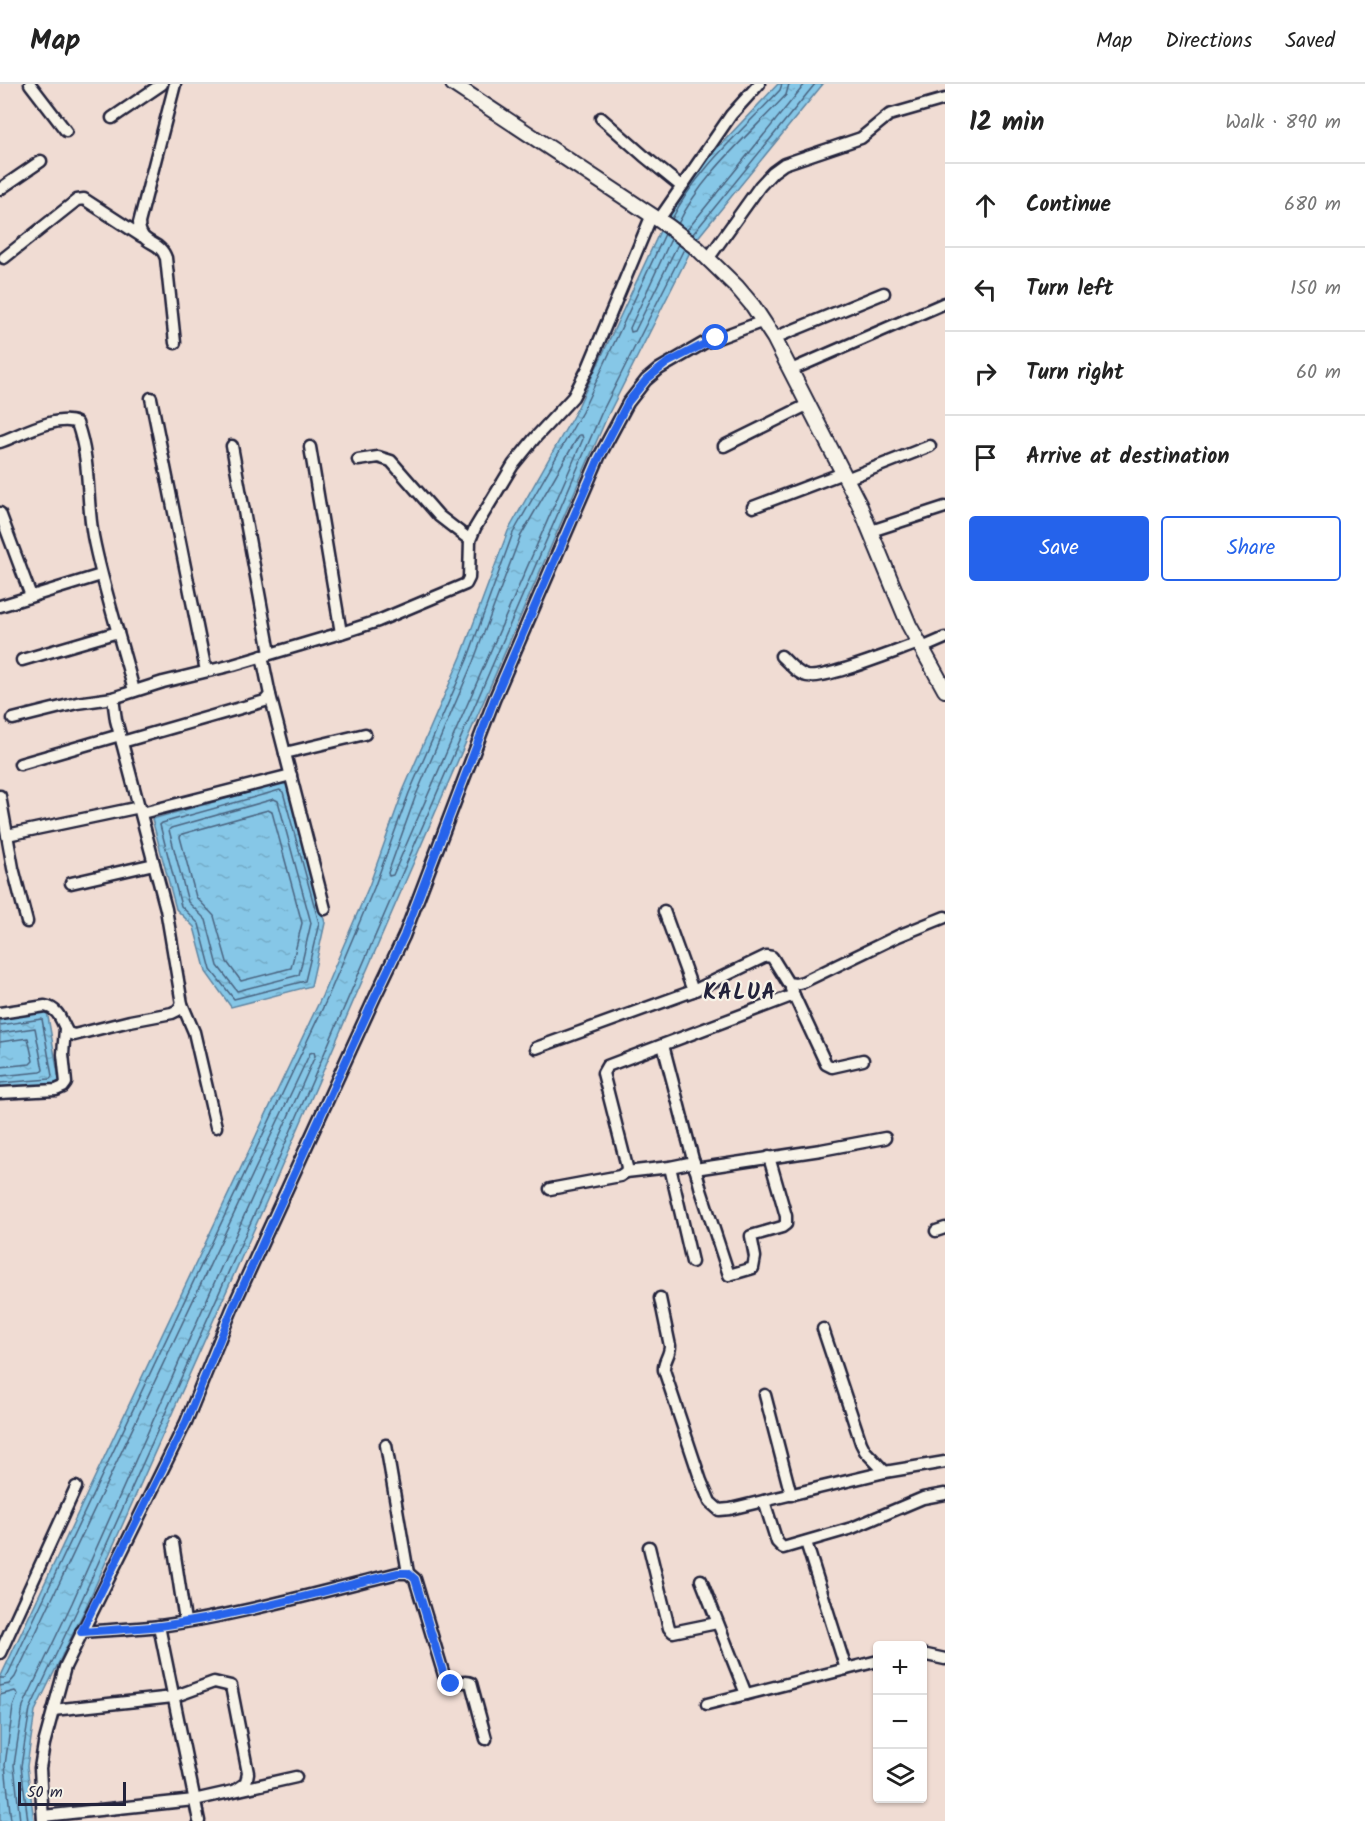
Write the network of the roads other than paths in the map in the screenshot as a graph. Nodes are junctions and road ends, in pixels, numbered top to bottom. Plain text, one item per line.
1 (30, 84) edge
2 (162, 84) edge
3 (175, 84) edge
4 (759, 84) edge
5 (455, 85) edge
6 (945, 99) edge
7 (112, 118) dead end
8 (601, 118) dead end
9 (66, 131) dead end
10 (40, 161) dead end
11 (681, 186) junction
12 (0, 189) edge
13 (659, 221) junction
14 (141, 236) junction
15 (703, 254) junction
16 (4, 258) dead end
17 (884, 292) dead end
18 (945, 303) edge
19 (764, 321) junction
20 (774, 338) junction
21 (175, 343) dead end
22 (791, 370) junction
23 (151, 398) dead end
24 (809, 404) junction
25 (0, 442) edge
26 (232, 446) dead end
27 (724, 446) dead end
28 (930, 446) dead end
29 (310, 447) dead end
30 (358, 460) dead end
31 (845, 476) junction
32 (753, 507) dead end
33 (945, 507) edge
34 (0, 513) edge
35 (870, 531) junction
36 (470, 540) junction
37 (101, 575) junction
38 (30, 596) junction
39 (0, 606) edge
40 (118, 633) junction
41 (341, 633) junction
42 (945, 638) edge
43 (920, 645) junction
44 (266, 655) junction
45 (781, 656) dead end
46 (22, 660) dead end
47 (206, 671) junction
48 (945, 690) edge
49 (134, 691) junction
50 (270, 695) junction
51 (113, 698) junction
52 (13, 719) dead end
53 (365, 734) dead end
54 (121, 739) junction
55 (285, 753) junction
56 (20, 764) dead end
57 (291, 775) junction
58 (0, 796) edge
59 (141, 810) junction
60 (7, 835) junction
61 (154, 864) junction
62 (71, 884) dead end
63 (325, 909) dead end
64 (664, 910) dead end
65 (945, 917) edge
66 (27, 922) dead end
67 (788, 983) junction
68 (693, 991) junction
69 (794, 995) junction
70 (182, 1004) junction
71 (0, 1013) edge
72 (65, 1029) junction
73 (663, 1045) junction
74 (536, 1048) dead end
75 (863, 1060) dead end
76 (0, 1093) edge
77 (216, 1127) dead end
78 (885, 1138) dead end
79 (769, 1157) junction
80 (694, 1165) junction
81 (670, 1167) junction
82 (626, 1173) junction
83 (550, 1189) dead end
84 (692, 1262) dead end
85 (660, 1298) dead end
86 (823, 1329) dead end
87 (765, 1395) dead end
88 (386, 1445) dead end
89 (945, 1462) edge
90 (885, 1472) junction
91 (76, 1487) dead end
92 (945, 1494) edge
93 (791, 1495) junction
94 (764, 1501) junction
95 (806, 1542) junction
96 (173, 1543) dead end
97 (649, 1547) dead end
98 (408, 1573) junction
99 (701, 1580) dead end
100 (185, 1621) junction
101 (717, 1623) junction
102 (159, 1626) junction
103 (81, 1632) junction
104 (0, 1653) edge
105 (927, 1655) edge
106 (945, 1659) edge
107 (873, 1662) edge
108 (846, 1669) junction
109 (746, 1694) junction
110 (173, 1697) junction
111 (707, 1704) dead end
112 (53, 1710) junction
113 (486, 1739) dead end
114 (296, 1777) dead end
115 (236, 1790) junction
116 (194, 1800) junction
117 (43, 1818) edge
118 (199, 1821) edge

1 - 9 street
2 - 7 street
3 - 14 street
4 - 11 street
5 - 13 street
6 - 15 street
8 - 11 street
10 - 12 street
11 - 13 street
13 - 15 street
13 - 36 street
14 - 16 street
14 - 21 street
15 - 19 street
17 - 20 street
18 - 22 street
19 - 20 street
19 - 103 street
20 - 22 street
22 - 24 street
23 - 47 street
24 - 27 street
24 - 31 street
25 - 37 street
26 - 44 street
28 - 31 street
29 - 41 street
30 - 36 street
31 - 32 street
31 - 35 street
33 - 35 street
34 - 38 street
35 - 43 street
36 - 41 street
37 - 38 street
37 - 40 street
38 - 39 street
40 - 46 street
40 - 49 street
41 - 44 street
42 - 43 street
43 - 45 street
43 - 48 street
44 - 47 street
44 - 50 street
47 - 49 street
49 - 51 street
50 - 54 street
50 - 55 street
51 - 52 street
51 - 54 street
53 - 55 street
54 - 56 street
54 - 59 street
55 - 57 street
57 - 59 street
57 - 63 street
58 - 60 street
59 - 60 street
59 - 61 street
60 - 66 street
61 - 62 street
61 - 70 street
64 - 68 street
65 - 67 street
67 - 68 street
67 - 69 street
68 - 74 street
69 - 73 street
69 - 75 street
70 - 72 street
70 - 77 street
71 - 72 street
72 - 76 street
73 - 80 street
73 - 82 street
78 - 79 street
79 - 80 street
79 - 80 street
80 - 81 street
81 - 82 street
81 - 84 street
82 - 83 street
85 - 94 street
86 - 90 street
87 - 93 street
88 - 98 street
89 - 90 street
90 - 93 street
91 - 104 street
92 - 95 street
93 - 94 street
94 - 95 street
95 - 108 street
96 - 100 street
97 - 101 street
98 - 100 street
98 - 113 street
99 - 101 street
100 - 102 street
101 - 109 street
102 - 103 street
102 - 110 street
103 - 112 street
105 - 106 street
107 - 108 street
108 - 109 street
109 - 111 street
110 - 112 street
110 - 115 street
110 - 116 street
112 - 117 street
114 - 115 street
115 - 116 street
116 - 117 street
116 - 118 street

